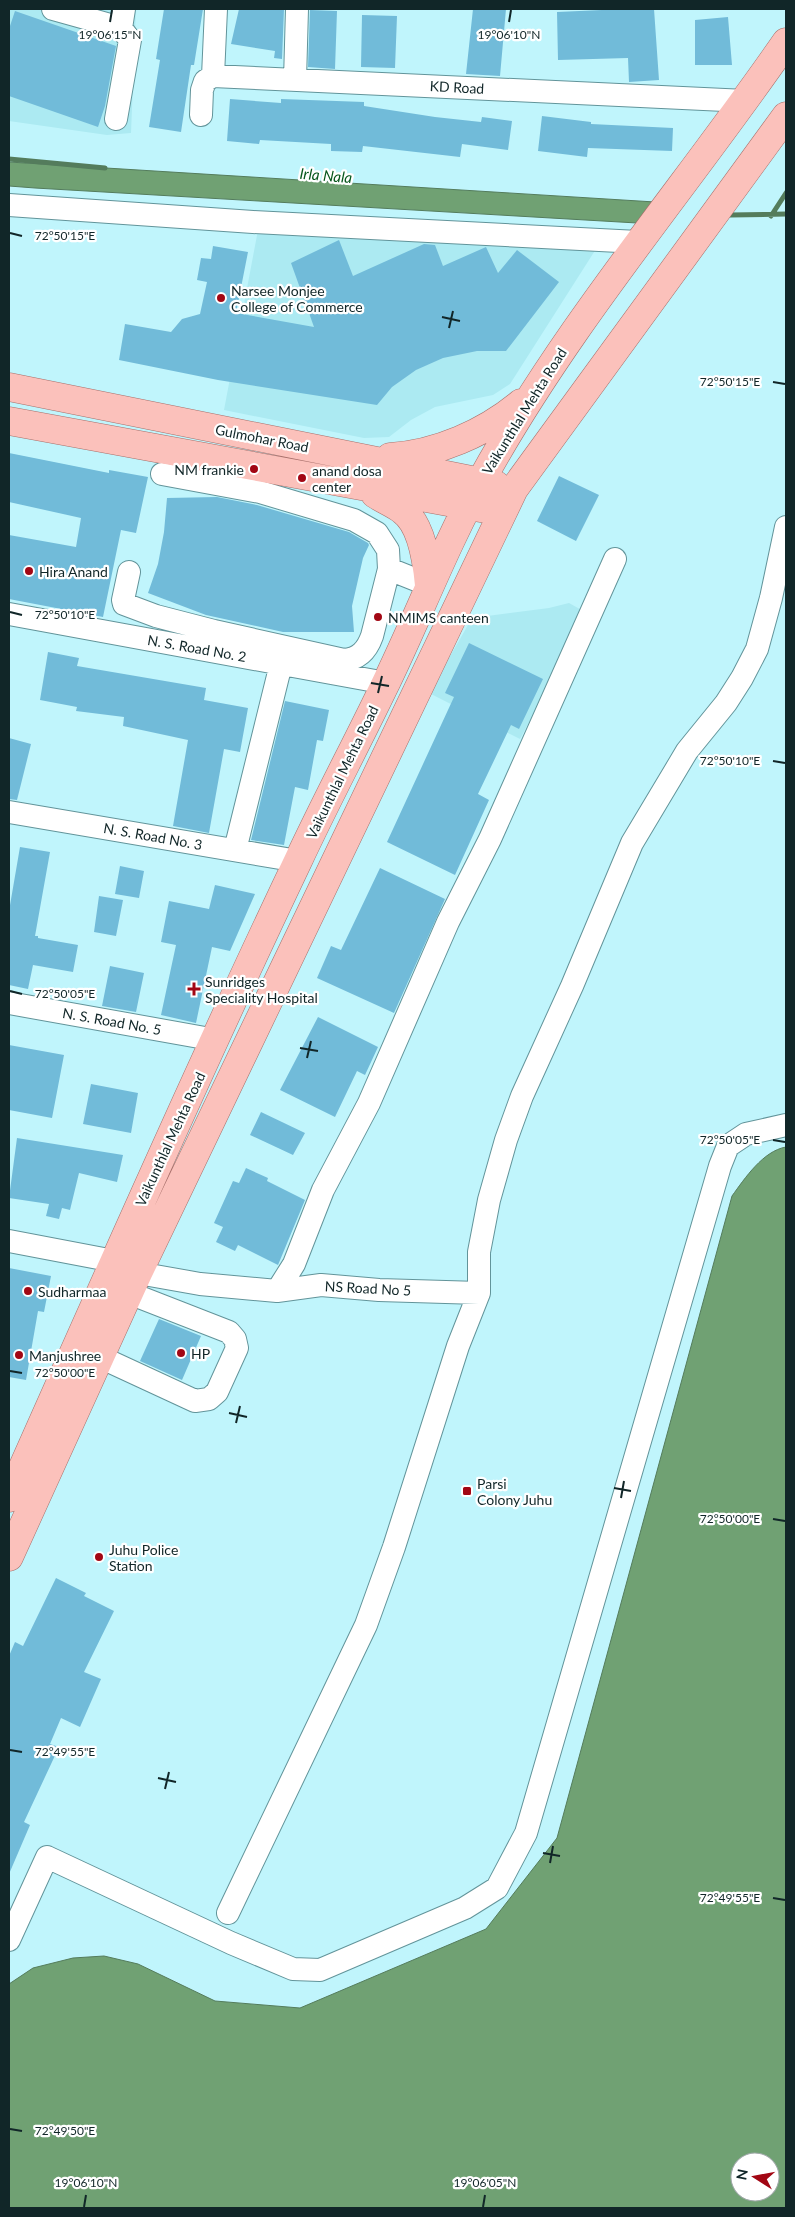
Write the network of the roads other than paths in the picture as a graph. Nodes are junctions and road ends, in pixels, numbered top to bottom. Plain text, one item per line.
1 (53, 9) edge
2 (216, 9) edge
3 (297, 9) edge
4 (122, 19) edge
5 (786, 42) edge
6 (213, 76) junction
7 (295, 80) junction
8 (746, 101) junction
9 (201, 115) dead end
10 (786, 116) edge
11 (116, 120) dead end
12 (9, 205) edge
13 (638, 242) junction
14 (9, 387) edge
15 (532, 394) junction
16 (125, 410) junction
17 (9, 421) edge
18 (119, 442) junction
19 (366, 459) junction
20 (161, 470) junction
21 (360, 486) junction
22 (474, 494) junction
23 (508, 501) junction
24 (786, 527) edge
25 (614, 559) dead end
26 (389, 569) junction
27 (130, 572) dead end
28 (429, 585) junction
29 (9, 614) edge
30 (170, 620) junction
31 (166, 643) junction
32 (333, 660) junction
33 (281, 664) junction
34 (386, 683) junction
35 (9, 812) edge
36 (235, 850) junction
37 (298, 861) junction
38 (9, 1003) edge
39 (216, 1040) junction
40 (786, 1125) edge
41 (9, 1241) edge
42 (114, 1261) junction
43 (134, 1283) junction
44 (277, 1291) junction
45 (479, 1293) junction
46 (100, 1357) junction
47 (18, 1489) edge
48 (9, 1557) edge
49 (228, 1913) dead end
50 (9, 1940) edge

1 - 4 street
2 - 6 street
3 - 7 street
4 - 11 street
5 - 8 main road, Vaikunthlal Mehta Road
6 - 7 street, KD Road
6 - 9 street
7 - 8 street, KD Road
8 - 13 main road, Vaikunthlal Mehta Road
10 - 23 main road, Vaikunthlal Mehta Road
12 - 13 street
13 - 15 main road, Vaikunthlal Mehta Road
14 - 16 main road, Gulmohar Road
15 - 19 main road
15 - 22 main road, Vaikunthlal Mehta Road
16 - 18 main road
16 - 19 main road, Gulmohar Road
17 - 18 main road, Gulmohar Road
18 - 20 main road, Gulmohar Road
19 - 22 main road, Gulmohar Road
20 - 21 main road, Gulmohar Road
20 - 26 street
21 - 22 main road, Gulmohar Road
21 - 28 main road
22 - 23 main road, Gulmohar Road
22 - 28 main road, Vaikunthlal Mehta Road
23 - 43 main road, Vaikunthlal Mehta Road
24 - 45 street
25 - 44 street
26 - 28 street
26 - 32 street
27 - 30 street
28 - 34 main road, Vaikunthlal Mehta Road
29 - 31 street, N. S. Road No. 2
30 - 31 street
30 - 32 street
31 - 33 street, N. S. Road No. 2
32 - 33 street, N. S. Road No. 2
32 - 34 street, N. S. Road No. 2
33 - 36 street
34 - 37 main road, Vaikunthlal Mehta Road
35 - 36 street, N. S. Road No. 3
36 - 37 street, N. S. Road No. 3
37 - 39 main road, Vaikunthlal Mehta Road
38 - 39 street, N. S. Road No. 5
39 - 42 main road, Vaikunthlal Mehta Road
40 - 50 street
41 - 42 street
42 - 43 street
42 - 47 main road, Vaikunthlal Mehta Road
43 - 44 street, NS Road No 5
43 - 46 main road, Vaikunthlal Mehta Road
43 - 46 street
44 - 45 street, NS Road No 5
45 - 49 street
46 - 47 main road, Vaikunthlal Mehta Road
47 - 48 main road, Vaikunthlal Mehta Road

